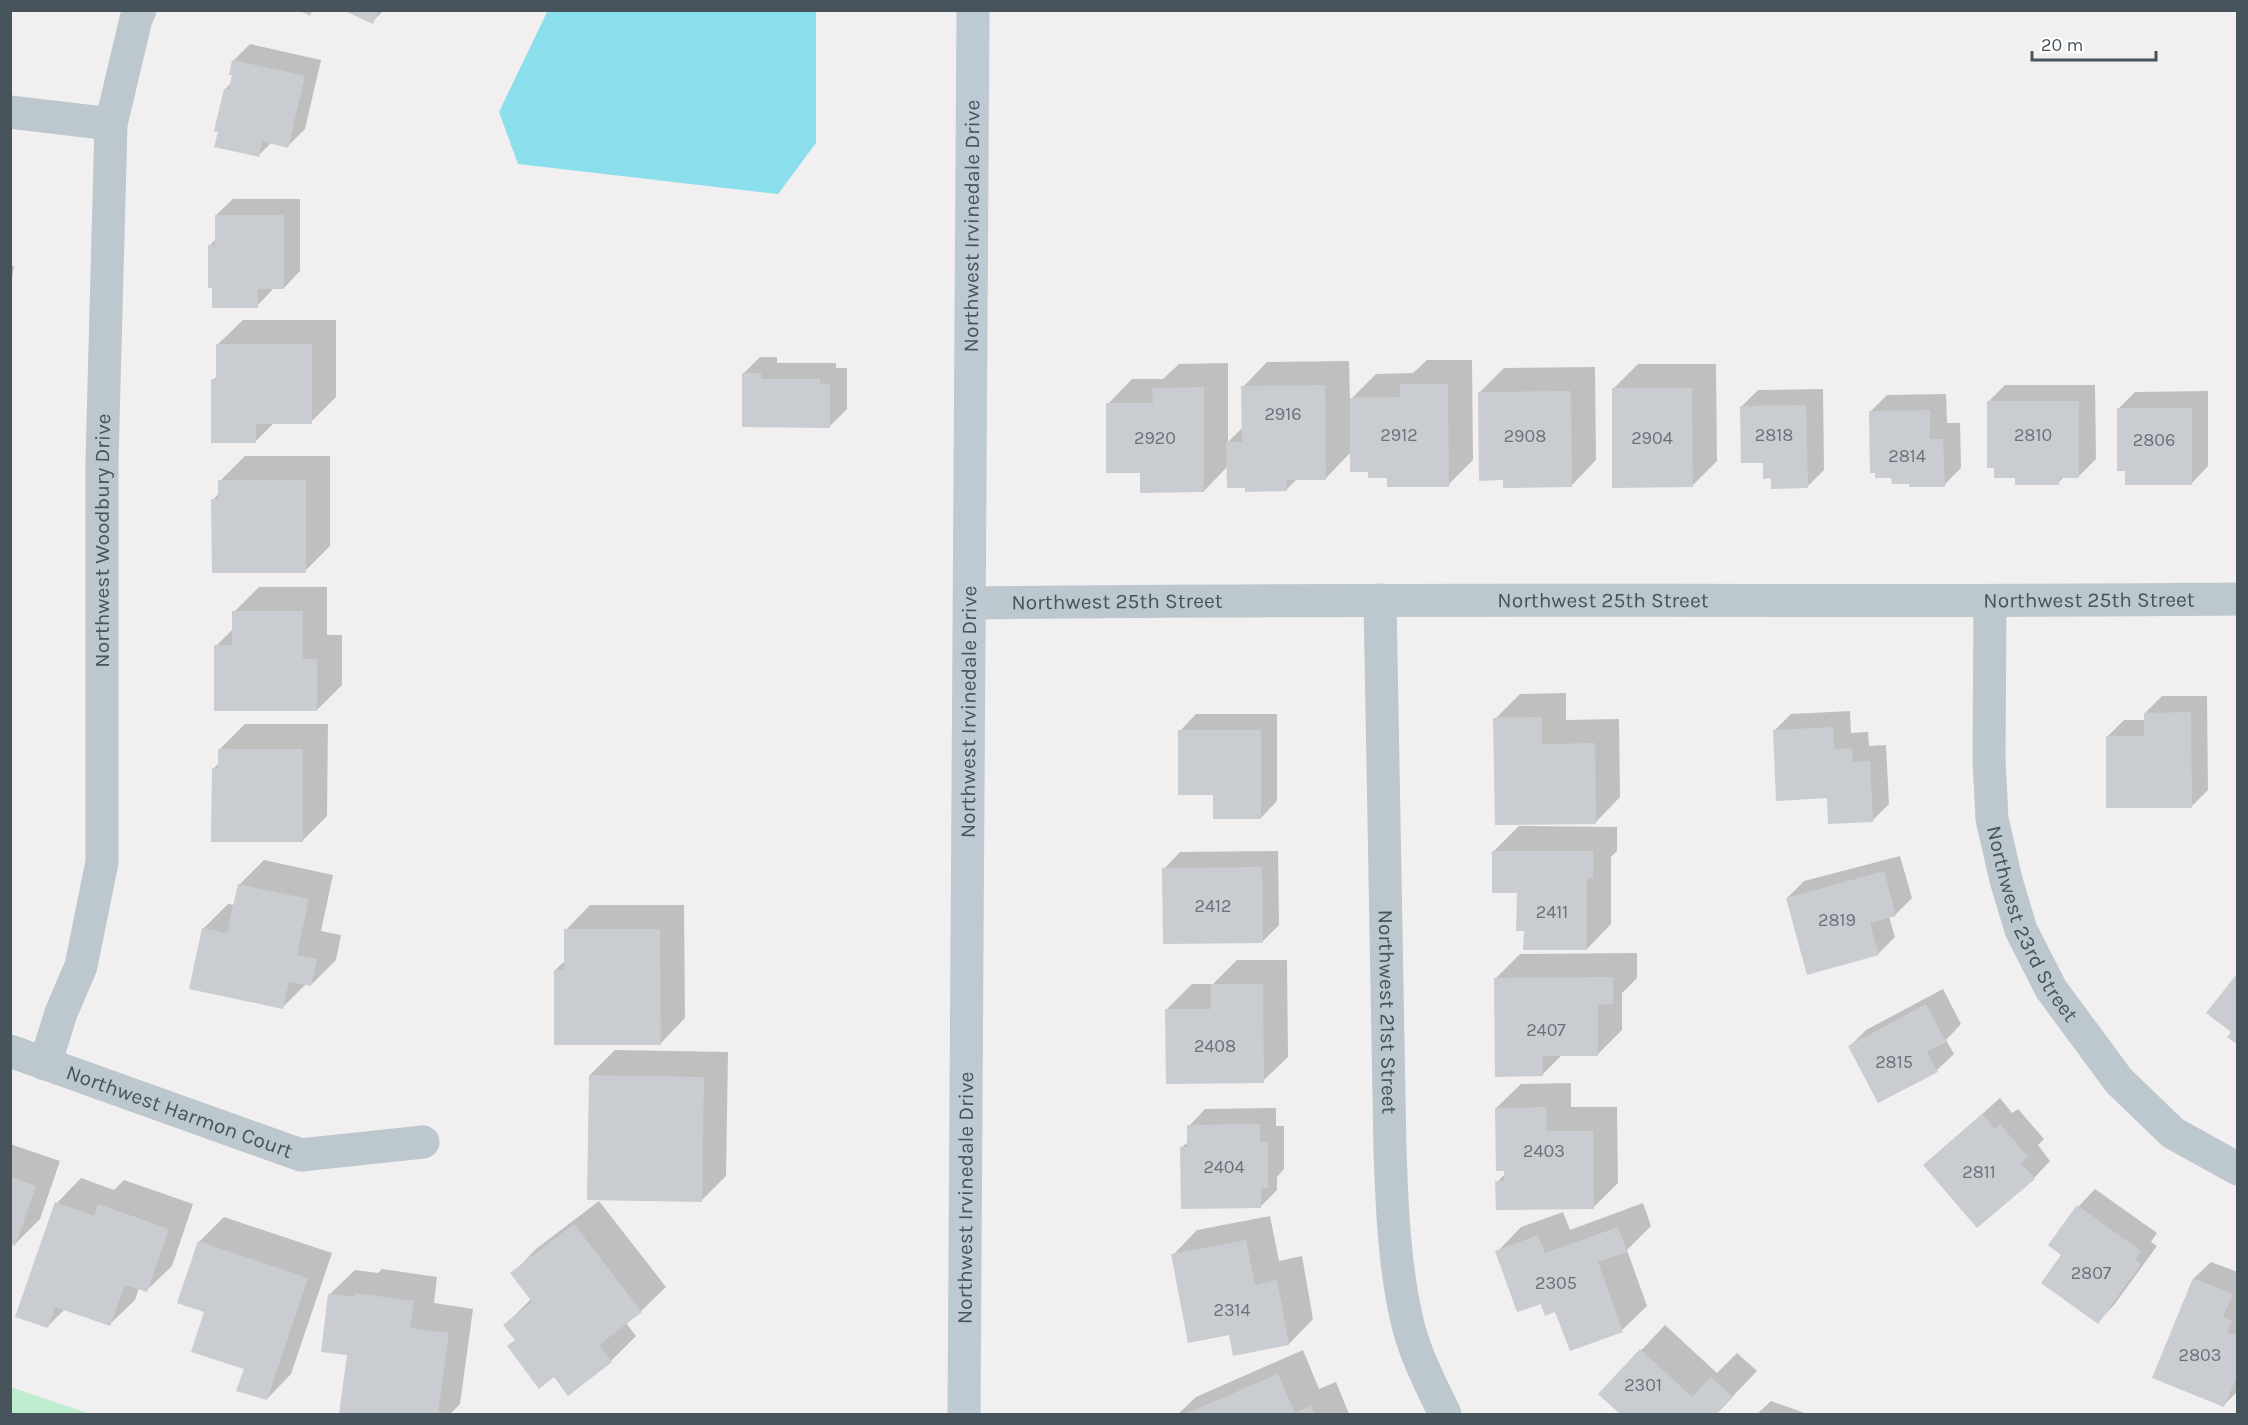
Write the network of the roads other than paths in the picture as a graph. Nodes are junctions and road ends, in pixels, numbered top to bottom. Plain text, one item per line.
1 (140, 10) edge
2 (973, 10) edge
3 (10, 112) edge
4 (111, 124) junction
5 (1380, 600) junction
6 (2238, 600) edge
7 (1990, 602) junction
8 (970, 603) junction
9 (10, 1051) edge
10 (45, 1064) junction
11 (423, 1142) dead end
12 (2238, 1169) edge
13 (964, 1414) edge
14 (1445, 1414) edge

1 - 4 street, Northwest Woodbury Drive
2 - 8 main road, Northwest Irvinedale Drive
3 - 4 street
4 - 10 street, Northwest Woodbury Drive
5 - 7 street, Northwest 25th Street
5 - 8 street, Northwest 25th Street
5 - 14 street, Northwest 21st Street
6 - 7 street, Northwest 25th Street
7 - 12 street, Northwest 23rd Street
8 - 13 main road, Northwest Irvinedale Drive
9 - 10 street, Northwest Harmon Court
10 - 11 street, Northwest Harmon Court

